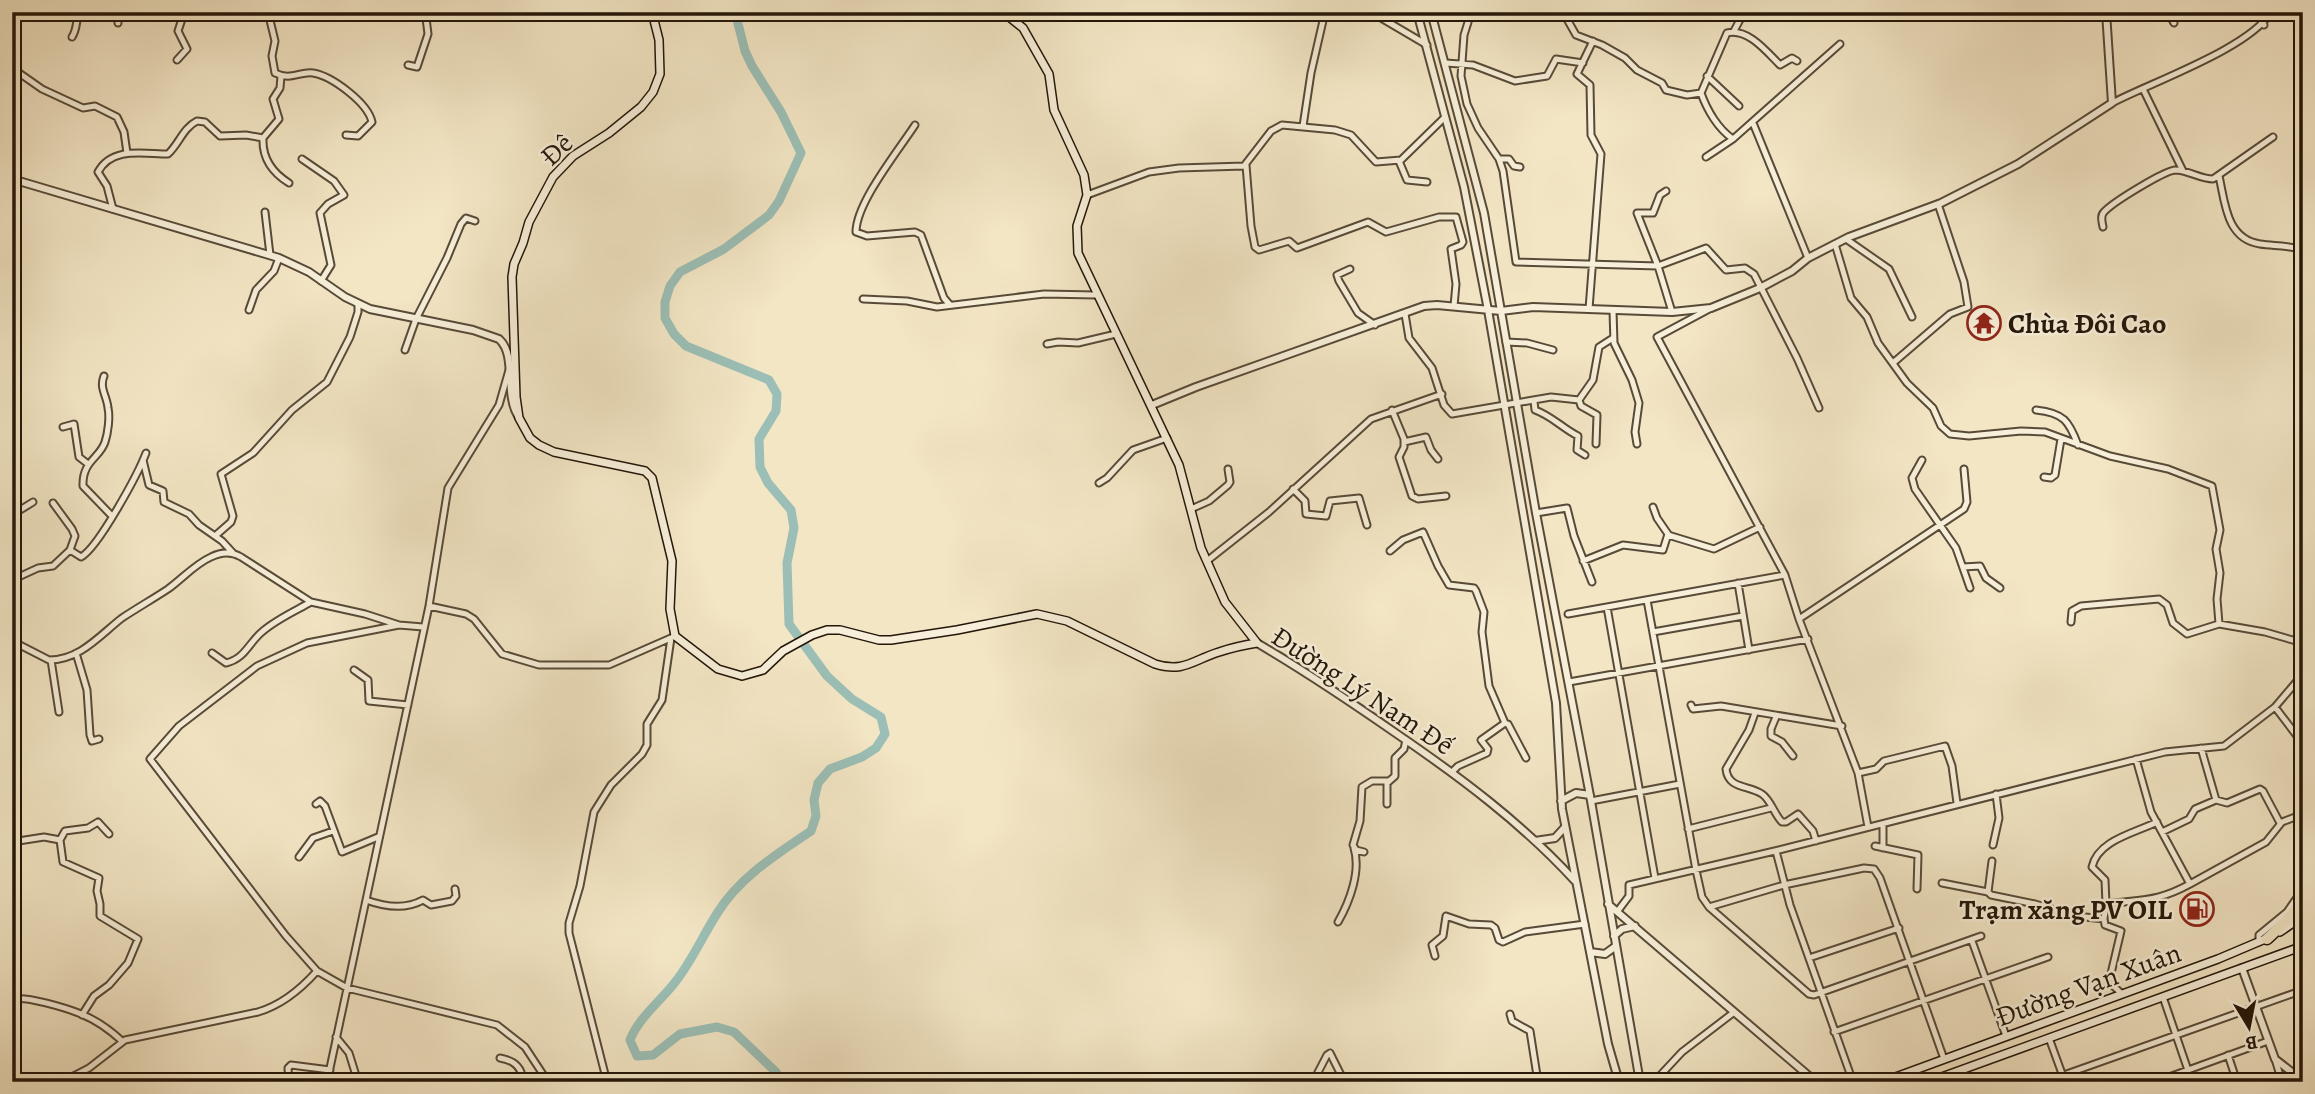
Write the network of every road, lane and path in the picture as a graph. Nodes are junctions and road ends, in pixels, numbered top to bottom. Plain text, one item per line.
1 (80, 12) edge
2 (118, 12) edge
3 (180, 12) edge
4 (268, 12) edge
5 (406, 12) edge
6 (652, 12) edge
7 (1003, 12) edge
8 (1325, 12) edge
9 (1371, 12) edge
10 (1417, 12) edge
11 (1431, 12) edge
12 (1476, 12) edge
13 (1563, 12) edge
14 (1744, 12) edge
15 (2106, 12) edge
16 (2168, 12) edge
17 (2255, 12) edge
18 (2271, 12) edge
19 (118, 23) dead end
20 (2174, 23) dead end
21 (2264, 24) junction
22 (1734, 31) junction
23 (72, 37) dead end
24 (1593, 41) junction
25 (1840, 44) dead end
26 (1427, 45) junction
27 (177, 60) dead end
28 (1797, 61) dead end
29 (1462, 62) junction
30 (1446, 63) junction
31 (1583, 63) junction
32 (408, 65) dead end
33 (12, 68) edge
34 (281, 76) junction
35 (1707, 76) junction
36 (2143, 89) junction
37 (1701, 93) junction
38 (2112, 103) junction
39 (1739, 106) dead end
40 (1445, 117) junction
41 (1753, 123) junction
42 (915, 125) dead end
43 (1303, 127) junction
44 (346, 135) dead end
45 (2273, 137) dead end
46 (263, 138) junction
47 (1733, 139) junction
48 (127, 153) junction
49 (1706, 157) dead end
50 (302, 159) dead end
51 (1499, 159) junction
52 (1399, 161) junction
53 (1246, 165) junction
54 (1520, 167) dead end
55 (2183, 172) junction
56 (2219, 176) junction
57 (12, 179) edge
58 (1427, 182) dead end
59 (289, 183) dead end
60 (1666, 191) dead end
61 (1087, 195) junction
62 (1938, 204) junction
63 (113, 209) junction
64 (265, 212) dead end
65 (475, 221) dead end
66 (2103, 227) dead end
67 (1846, 239) junction
68 (1835, 244) junction
69 (270, 255) junction
70 (279, 258) junction
71 (1808, 258) junction
72 (1592, 264) junction
73 (1658, 266) junction
74 (1350, 269) dead end
75 (2303, 274) edge
76 (321, 281) junction
77 (1760, 288) junction
78 (1096, 295) junction
79 (863, 299) dead end
80 (358, 304) junction
81 (950, 305) junction
82 (1454, 306) junction
83 (1712, 308) junction
84 (1589, 309) junction
85 (249, 310) dead end
86 (1488, 310) junction
87 (1501, 311) junction
88 (1613, 311) junction
89 (1672, 312) junction
90 (1405, 314) junction
91 (1912, 317) dead end
92 (416, 319) junction
93 (1375, 324) junction
94 (1116, 334) junction
95 (1613, 338) junction
96 (1506, 342) junction
97 (1046, 344) dead end
98 (405, 350) dead end
99 (1553, 350) dead end
100 (1893, 363) junction
101 (509, 370) junction
102 (104, 376) dead end
103 (1442, 394) junction
104 (1579, 400) junction
105 (1534, 401) junction
106 (1517, 404) junction
107 (499, 405) junction
108 (1152, 405) junction
109 (1505, 406) junction
110 (513, 407) junction
111 (1819, 408) dead end
112 (1392, 410) junction
113 (2036, 410) dead end
114 (519, 418) junction
115 (63, 427) dead end
116 (1167, 438) junction
117 (2061, 439) junction
118 (1404, 442) junction
119 (1596, 444) dead end
120 (1637, 444) dead end
121 (2078, 445) junction
122 (146, 453) dead end
123 (1585, 455) dead end
124 (1438, 459) dead end
125 (143, 460) junction
126 (1922, 460) dead end
127 (88, 464) junction
128 (1228, 469) dead end
129 (1964, 469) dead end
130 (2043, 477) dead end
131 (1099, 484) dead end
132 (1293, 488) junction
133 (1446, 496) dead end
134 (33, 502) dead end
135 (53, 503) dead end
136 (1653, 507) dead end
137 (1191, 509) junction
138 (1536, 513) junction
139 (12, 515) edge
140 (111, 515) junction
141 (1367, 525) dead end
142 (1938, 525) junction
143 (1759, 527) junction
144 (215, 536) junction
145 (1668, 536) junction
146 (70, 550) junction
147 (1390, 551) dead end
148 (233, 553) junction
149 (1207, 561) junction
150 (1583, 561) junction
151 (1962, 568) junction
152 (1785, 575) junction
153 (12, 580) edge
154 (1592, 582) dead end
155 (1738, 583) junction
156 (1970, 587) dead end
157 (2000, 588) dead end
158 (1647, 600) junction
159 (311, 602) junction
160 (429, 606) junction
161 (1607, 607) junction
162 (1568, 614) dead end
163 (1743, 615) junction
164 (1556, 617) junction
165 (1543, 619) junction
166 (1799, 619) junction
167 (2071, 622) dead end
168 (2219, 624) junction
169 (399, 625) junction
170 (424, 627) junction
171 (1653, 632) junction
172 (673, 637) junction
173 (1808, 639) junction
174 (12, 641) edge
175 (1257, 643) junction
176 (2303, 643) edge
177 (1749, 650) junction
178 (76, 653) junction
179 (212, 653) dead end
180 (51, 660) junction
181 (1659, 666) junction
182 (354, 670) dead end
183 (1619, 673) junction
184 (2303, 674) edge
185 (1569, 682) junction
186 (408, 705) junction
187 (1691, 705) dead end
188 (2275, 706) junction
189 (58, 712) dead end
190 (1755, 713) junction
191 (1776, 717) junction
192 (1505, 723) junction
193 (1842, 726) junction
194 (99, 739) dead end
195 (1406, 740) junction
196 (2201, 748) junction
197 (2303, 750) edge
198 (1793, 755) dead end
199 (1526, 758) dead end
200 (2136, 759) junction
201 (1452, 772) junction
202 (1858, 773) junction
203 (1388, 780) junction
204 (1680, 784) junction
205 (1640, 791) junction
206 (1996, 794) junction
207 (1590, 798) junction
208 (2216, 800) junction
209 (1561, 801) junction
210 (1957, 803) junction
211 (316, 804) dead end
212 (1387, 804) dead end
213 (1771, 808) junction
214 (2303, 814) edge
215 (2157, 822) junction
216 (2280, 823) junction
217 (1883, 824) junction
218 (1565, 827) junction
219 (1868, 827) junction
220 (1688, 829) junction
221 (333, 831) junction
222 (2162, 832) junction
223 (109, 834) dead end
224 (378, 836) junction
225 (60, 840) junction
226 (1535, 841) junction
227 (1816, 841) junction
228 (12, 842) edge
229 (1993, 845) dead end
230 (1875, 846) dead end
231 (1353, 848) junction
232 (1883, 848) junction
233 (1776, 851) junction
234 (1364, 852) dead end
235 (299, 857) dead end
236 (1992, 861) dead end
237 (1696, 870) junction
238 (1655, 878) junction
239 (1576, 882) junction
240 (1942, 883) dead end
241 (2190, 884) junction
242 (1784, 885) junction
243 (455, 889) dead end
244 (1917, 889) dead end
245 (2303, 889) edge
246 (1989, 892) junction
247 (366, 900) junction
248 (2303, 902) edge
249 (1608, 904) junction
250 (2106, 904) junction
251 (1709, 907) junction
252 (1617, 912) junction
253 (2303, 916) edge
254 (2104, 919) junction
255 (1338, 922) dead end
256 (1584, 924) junction
257 (1635, 926) junction
258 (1899, 928) junction
259 (2303, 931) edge
260 (1614, 936) junction
261 (1982, 936) dead end
262 (2263, 940) junction
263 (1972, 941) junction
264 (1616, 946) junction
265 (2303, 946) edge
266 (1590, 952) junction
267 (1435, 956) dead end
268 (2048, 957) dead end
269 (1809, 958) junction
270 (1911, 961) junction
271 (2242, 968) junction
272 (317, 971) junction
273 (1985, 979) junction
274 (347, 988) junction
275 (2303, 990) edge
276 (1819, 993) junction
277 (2122, 994) junction
278 (2163, 997) junction
279 (12, 1000) edge
280 (1923, 1002) junction
281 (2255, 1006) junction
282 (1510, 1013) dead end
283 (1733, 1013) junction
284 (82, 1014) junction
285 (1833, 1032) junction
286 (2176, 1034) junction
287 (2006, 1036) junction
288 (336, 1037) junction
289 (2049, 1038) junction
290 (122, 1041) junction
291 (2268, 1041) junction
292 (2228, 1055) junction
293 (500, 1058) dead end
294 (1944, 1059) junction
295 (2275, 1059) junction
296 (2188, 1069) junction
297 (330, 1070) junction
298 (2064, 1078) edge
299 (1343, 1079) dead end
300 (1942, 1079) edge
301 (62, 1082) edge
302 (289, 1082) edge
303 (327, 1082) edge
304 (358, 1082) edge
305 (519, 1082) edge
306 (548, 1082) edge
307 (607, 1082) edge
308 (1313, 1082) edge
309 (1538, 1082) edge
310 (1619, 1082) edge
311 (1640, 1082) edge
312 (1654, 1082) edge
313 (1816, 1082) edge
314 (1853, 1082) edge
315 (1882, 1082) edge
316 (1928, 1082) edge
317 (2044, 1082) edge
318 (2155, 1082) edge
319 (2192, 1082) edge
320 (2237, 1082) edge
321 (2282, 1082) edge
322 (2303, 1082) edge

1 - 23 street
2 - 19 street
3 - 27 street
4 - 34 street
5 - 32 street
6 - 114 main road, Đê
7 - 61 main road
8 - 43 street
9 - 26 street
10 - 26 street
11 - 30 street
12 - 29 street
13 - 24 street
14 - 22 street
15 - 38 street
16 - 20 street
17 - 21 street
18 - 21 street
21 - 36 street
22 - 28 street
22 - 35 street
24 - 31 street
24 - 37 street
25 - 41 street
26 - 40 street
29 - 30 street
29 - 31 street
29 - 51 street
30 - 87 street
31 - 72 street
33 - 48 street
34 - 44 street
34 - 46 street
35 - 37 street
35 - 39 street
36 - 38 street
36 - 55 street
37 - 47 street
38 - 62 street
40 - 52 street
40 - 86 street
41 - 47 street
41 - 71 street
42 - 81 street
43 - 52 street
43 - 53 street
45 - 56 street
46 - 48 street
46 - 59 street
47 - 49 street
48 - 63 street
50 - 76 street
51 - 54 street
51 - 72 street
52 - 58 street
53 - 61 street
53 - 82 street
55 - 56 street
55 - 66 street
56 - 75 street
57 - 63 street
60 - 73 street
61 - 78 main road
62 - 67 street
62 - 100 street
63 - 69 street
64 - 69 street
65 - 92 street
67 - 68 street
67 - 91 street
68 - 71 street
68 - 100 street
69 - 70 street
70 - 76 street
70 - 85 street
71 - 77 street
72 - 73 street
72 - 84 street
73 - 77 street
73 - 89 street
74 - 93 street
76 - 80 street
77 - 83 street
77 - 111 street
78 - 81 street
78 - 94 main road
79 - 81 street
80 - 92 street
80 - 144 street
82 - 86 street
82 - 90 street
83 - 89 street
83 - 143 street
84 - 87 street
84 - 88 street
86 - 87 street
86 - 109 street
87 - 96 street
88 - 89 street
88 - 95 street
90 - 93 street
90 - 103 street
92 - 98 street
92 - 101 street
93 - 108 street
94 - 97 street
94 - 108 main road
95 - 104 street
95 - 120 street
96 - 99 street
96 - 106 street
100 - 117 street
101 - 107 street
101 - 110 street
102 - 127 street
103 - 109 street
103 - 112 street
104 - 105 street
104 - 119 street
105 - 106 street
105 - 123 street
106 - 109 street
106 - 138 street
107 - 110 street
107 - 160 street
108 - 116 main road
109 - 165 street
110 - 114 street
112 - 118 street
112 - 132 street
113 - 121 street
114 - 172 main road
115 - 127 street
116 - 131 street
116 - 137 main road
117 - 121 street
117 - 130 street
118 - 124 street
118 - 133 street
121 - 168 street
122 - 125 street
125 - 140 street
125 - 144 street
126 - 142 street
127 - 140 street
128 - 137 street
129 - 142 street
132 - 141 street
132 - 149 street
134 - 139 street
135 - 146 street
136 - 145 street
137 - 149 main road
138 - 150 street
138 - 164 street
140 - 146 street
142 - 151 street
142 - 166 street
143 - 145 street
143 - 152 street
144 - 148 street
145 - 150 street
146 - 153 street
147 - 192 street
148 - 159 street
148 - 178 street
149 - 175 main road
150 - 154 street
151 - 156 street
151 - 157 street
152 - 155 street
152 - 166 street
155 - 158 street
155 - 163 street
158 - 161 street
158 - 171 street
159 - 169 street
159 - 179 street
160 - 170 street
160 - 172 street
161 - 162 street
161 - 183 street
163 - 171 street
163 - 177 street
164 - 165 street
164 - 185 street
165 - 209 street
166 - 173 street
167 - 168 street
168 - 176 street
169 - 170 street
169 - 272 street
170 - 186 street
171 - 181 street
172 - 175 main road, Đường Lý Nam Đế
172 - 307 street
173 - 177 street
173 - 193 street
174 - 180 street
175 - 195 street, Đường Lý Nam Đế
177 - 181 street
178 - 180 street
178 - 194 street
180 - 189 street
181 - 183 street
181 - 204 street
182 - 186 street
183 - 185 street
183 - 205 street
184 - 188 street
185 - 207 street
186 - 224 street
187 - 190 street
188 - 196 street
188 - 197 street
190 - 191 street
190 - 213 street
191 - 193 street
191 - 198 street
192 - 199 street
192 - 201 street
193 - 202 street
195 - 201 street, Đường Lý Nam Đế
195 - 203 street
196 - 200 street
196 - 208 street
200 - 206 street
200 - 215 street
201 - 226 street, Đường Lý Nam Đế
202 - 210 street
202 - 219 street
203 - 212 street
203 - 231 street
204 - 205 street
204 - 220 street
205 - 207 street
205 - 238 street
206 - 210 street
206 - 229 street
207 - 209 street
207 - 249 street
208 - 216 street
208 - 222 street
209 - 218 street
210 - 217 street
211 - 221 street
213 - 220 street
213 - 227 street
214 - 216 street
215 - 222 street
215 - 250 street
216 - 241 street
217 - 219 street
217 - 232 street
218 - 226 street
218 - 239 street
219 - 227 street
220 - 237 street
221 - 224 street
221 - 235 street
222 - 241 street
223 - 225 street
224 - 247 street
225 - 228 street
225 - 284 street
226 - 239 street, Đường Lý Nam Đế
227 - 233 street
230 - 232 street
231 - 234 street
231 - 255 street
232 - 244 street
233 - 237 street
233 - 242 street
236 - 246 street
237 - 238 street
237 - 251 street
238 - 252 street
239 - 256 street
240 - 246 street
241 - 250 street
242 - 251 street
242 - 258 street
242 - 269 street
243 - 247 street
245 - 262 street
246 - 254 street
247 - 274 street
248 - 262 highway
249 - 252 street
249 - 260 street
250 - 254 street
251 - 276 street
252 - 257 street
253 - 259 main road
253 - 262 main road, Đường Vạn Xuân
254 - 277 street
256 - 266 street
256 - 267 street
257 - 260 street
257 - 283 street
258 - 269 street
258 - 270 street
260 - 264 street
261 - 263 street
262 - 277 main road, Đường Vạn Xuân
263 - 270 street
263 - 273 street
264 - 266 street
264 - 311 street
265 - 271 main road, Đường Vạn Xuân
266 - 310 street
268 - 273 street
269 - 276 street
270 - 276 street
270 - 280 street
271 - 278 main road, Đường Vạn Xuân
271 - 281 street
272 - 274 street
272 - 290 street
273 - 280 street
273 - 287 street
274 - 288 street
274 - 306 street
275 - 281 street
276 - 285 street
277 - 287 main road, Đường Vạn Xuân
278 - 286 street
278 - 289 main road, Đường Vạn Xuân
279 - 284 street
280 - 285 street
280 - 294 street
281 - 286 street
281 - 291 street
282 - 309 street
283 - 312 street
283 - 313 street
284 - 290 street
285 - 314 street
286 - 296 street
286 - 298 street
287 - 294 main road, Đường Vạn Xuân
288 - 297 street
288 - 304 street
289 - 298 street
289 - 300 main road, Đường Vạn Xuân
290 - 301 street
291 - 292 street
291 - 295 street
292 - 296 street
292 - 320 street
293 - 305 street
294 - 315 main road, Đường Vạn Xuân
295 - 321 street
295 - 322 street
296 - 318 street
296 - 319 street
297 - 302 street
297 - 303 street
298 - 317 street
299 - 308 street
300 - 316 main road, Đường Vạn Xuân

